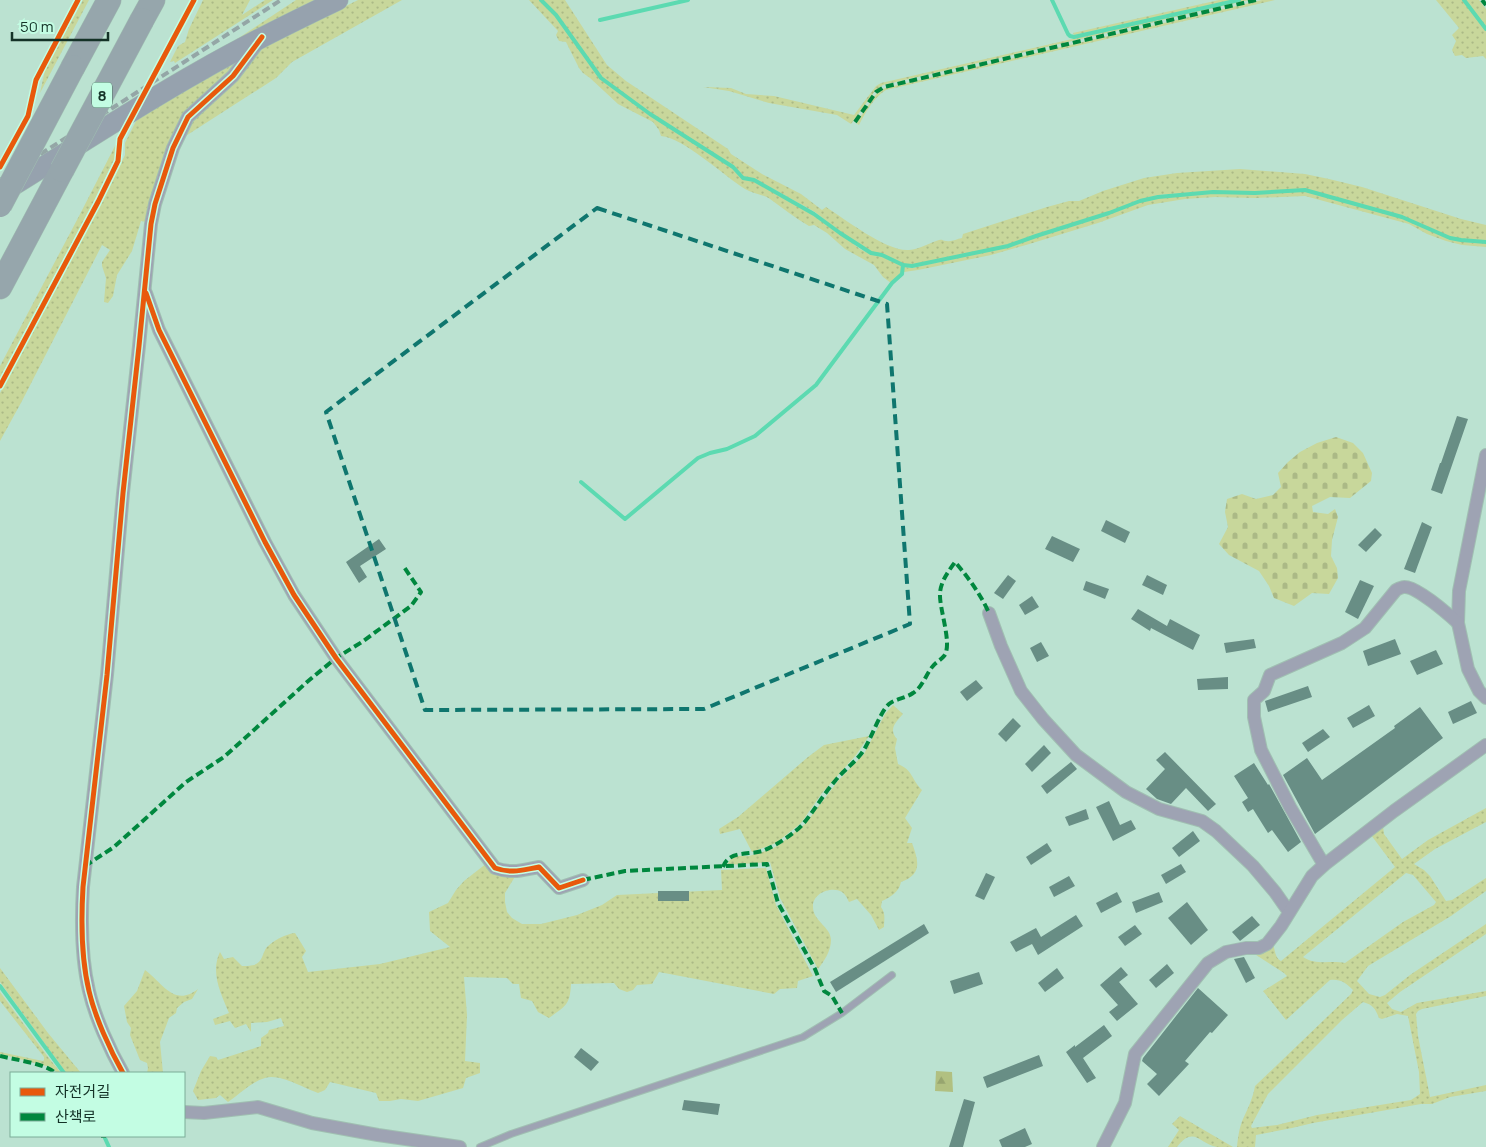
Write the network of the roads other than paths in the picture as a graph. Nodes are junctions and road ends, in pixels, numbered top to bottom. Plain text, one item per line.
1 (109, 0) edge
2 (338, 0) edge
3 (148, 10) edge
4 (262, 37) junction
5 (0, 194) edge
6 (0, 205) edge
7 (0, 287) edge
8 (145, 289) junction
9 (1486, 455) edge
10 (989, 614) dead end
11 (1458, 623) junction
12 (1486, 698) edge
13 (1486, 744) edge
14 (1324, 865) junction
15 (583, 880) dead end
16 (1289, 912) junction
17 (892, 975) dead end
18 (123, 1072) edge
19 (185, 1112) edge
20 (460, 1147) edge
21 (480, 1147) edge
22 (1103, 1147) edge

1 - 6 highway, 8, bridge
2 - 4 main road
3 - 7 highway, 8, bridge
4 - 5 main road
4 - 8 street
8 - 15 street
8 - 18 street
9 - 11 street
10 - 16 street
11 - 12 street
11 - 14 street
13 - 14 street
14 - 16 street
16 - 22 street
17 - 21 lane
19 - 20 street

